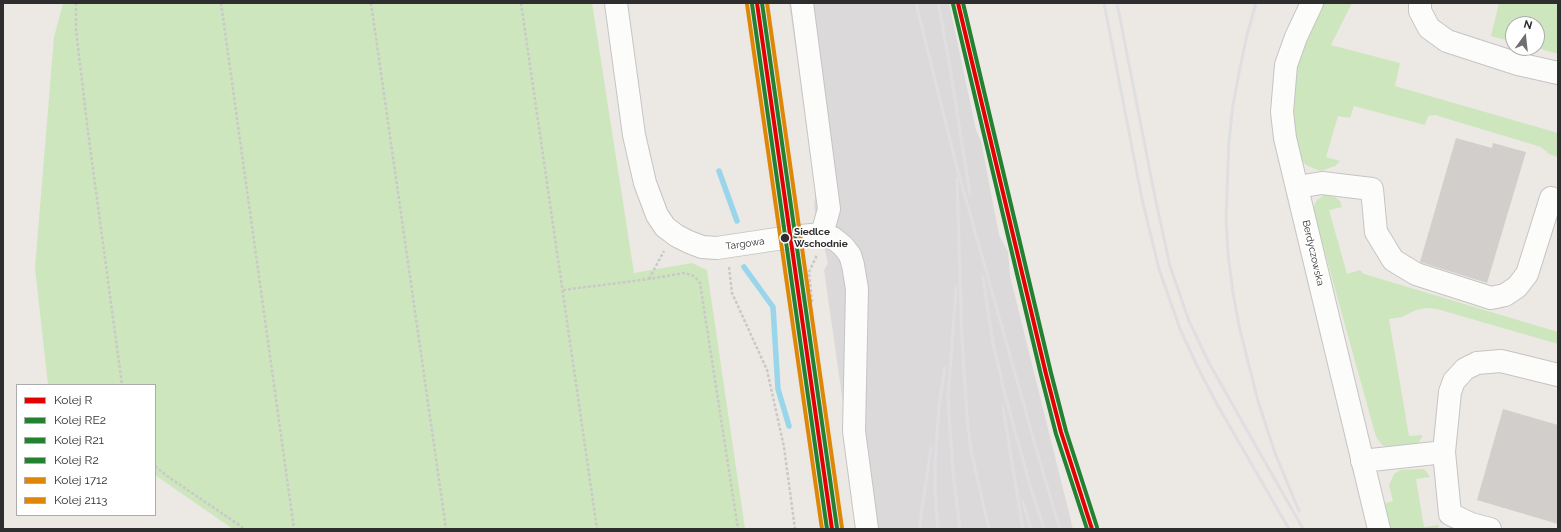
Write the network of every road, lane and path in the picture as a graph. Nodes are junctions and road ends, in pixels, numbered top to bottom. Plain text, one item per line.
1 (76, 3) edge
2 (220, 3) edge
3 (371, 3) edge
4 (521, 3) edge
5 (616, 3) edge
6 (802, 3) edge
7 (1312, 3) edge
8 (1420, 3) edge
9 (1558, 73) edge
10 (1297, 187) junction
11 (1551, 198) dead end
12 (822, 234) junction
13 (677, 236) junction
14 (726, 247) junction
15 (649, 279) junction
16 (563, 290) junction
17 (812, 302) dead end
18 (1558, 375) edge
19 (122, 384) edge
20 (1444, 452) junction
21 (1362, 461) junction
22 (156, 467) edge
23 (245, 529) edge
24 (294, 529) edge
25 (446, 529) edge
26 (597, 529) edge
27 (738, 529) edge
28 (795, 529) edge
29 (867, 529) edge
30 (1379, 529) edge
31 (1490, 529) edge

1 - 19 path
2 - 24 path
3 - 25 path
4 - 16 path
5 - 13 street, Targowa
6 - 12 street
7 - 10 street, Berdyczowska
8 - 9 street
10 - 11 street
10 - 21 street, Berdyczowska
12 - 14 street, Targowa
12 - 17 path
12 - 29 street
13 - 14 street, Targowa
13 - 15 path
14 - 28 path
15 - 16 path
15 - 27 path
16 - 26 path
18 - 20 street
20 - 21 street
20 - 31 street
21 - 30 street, Berdyczowska
22 - 23 path

